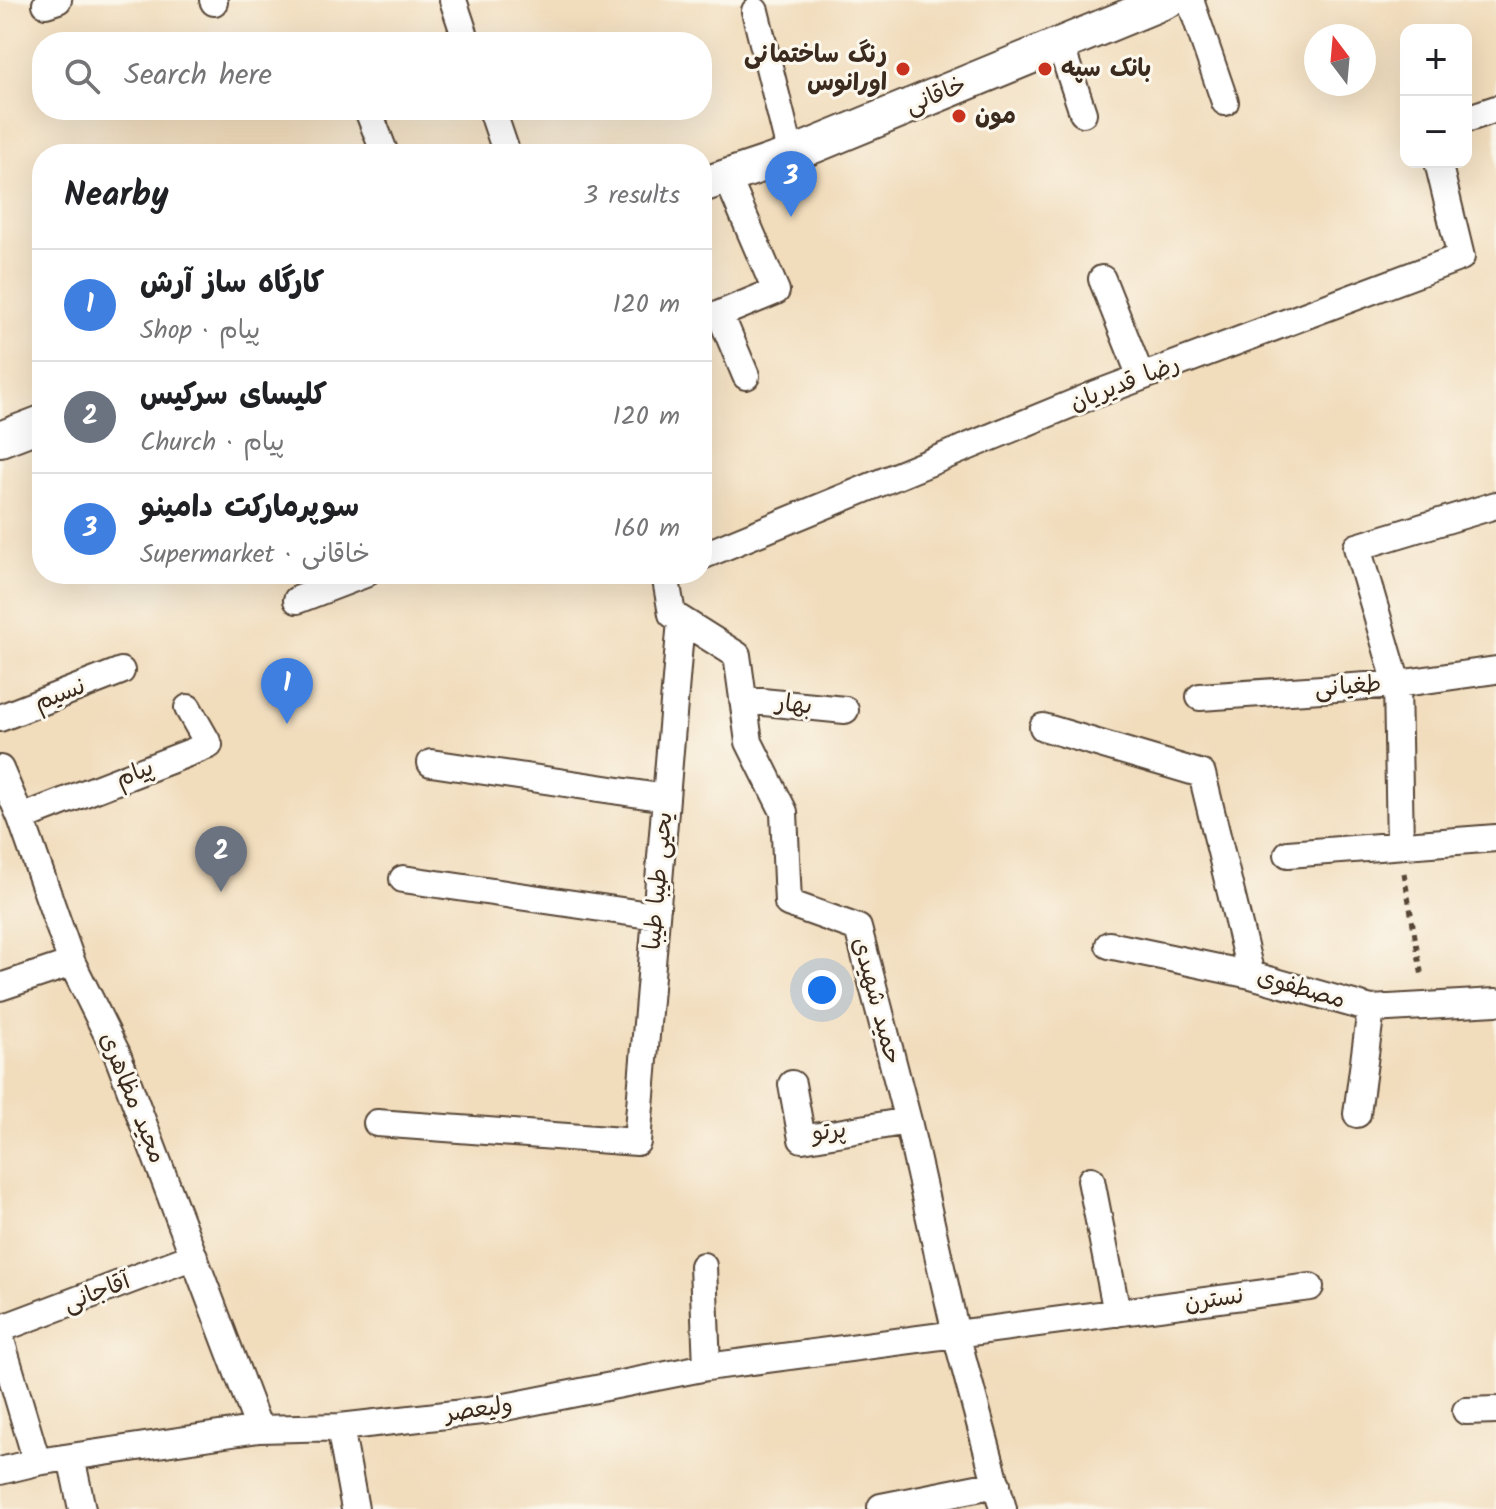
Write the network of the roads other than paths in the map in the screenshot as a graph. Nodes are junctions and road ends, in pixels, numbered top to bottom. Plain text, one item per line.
1 (453, 0) edge
2 (1168, 0) edge
3 (1190, 0) edge
4 (755, 11) dead end
5 (464, 32) edge
6 (1060, 44) junction
7 (1225, 102) dead end
8 (1496, 109) edge
9 (1083, 113) dead end
10 (1472, 117) edge
11 (372, 120) edge
12 (495, 120) edge
13 (381, 144) edge
14 (504, 144) edge
15 (791, 155) junction
16 (1439, 168) edge
17 (715, 181) edge
18 (1102, 279) dead end
19 (746, 376) dead end
20 (1141, 377) junction
21 (32, 427) edge
22 (0, 439) edge
23 (1496, 505) edge
24 (712, 552) edge
25 (339, 584) edge
26 (667, 584) edge
27 (297, 600) dead end
28 (681, 620) junction
29 (1496, 670) edge
30 (121, 671) dead end
31 (1397, 684) junction
32 (1200, 697) dead end
33 (743, 700) junction
34 (188, 708) dead end
35 (845, 710) dead end
36 (0, 718) edge
37 (1043, 727) dead end
38 (431, 763) dead end
39 (0, 769) edge
40 (666, 798) junction
41 (21, 818) junction
42 (1496, 838) edge
43 (1400, 845) junction
44 (1288, 854) dead end
45 (403, 879) dead end
46 (656, 916) junction
47 (1109, 945) dead end
48 (72, 963) junction
49 (1251, 975) junction
50 (0, 987) edge
51 (1496, 1002) edge
52 (1371, 1009) junction
53 (792, 1084) dead end
54 (1357, 1114) dead end
55 (908, 1121) junction
56 (377, 1123) dead end
57 (1091, 1180) dead end
58 (194, 1256) junction
59 (703, 1266) dead end
60 (1310, 1287) dead end
61 (1117, 1313) junction
62 (0, 1329) edge
63 (956, 1334) junction
64 (0, 1337) edge
65 (707, 1367) junction
66 (1496, 1410) edge
67 (1466, 1411) dead end
68 (340, 1427) junction
69 (259, 1429) junction
70 (71, 1457) junction
71 (37, 1462) junction
72 (0, 1471) edge
73 (1000, 1497) edge
74 (881, 1507) edge
75 (82, 1509) edge
76 (355, 1509) edge

1 - 5 street
2 - 6 street, خاقانی
3 - 7 street
4 - 15 street
6 - 9 street
6 - 15 street, خاقانی
8 - 10 street
11 - 13 street
12 - 14 street
15 - 17 street, خاقانی
16 - 20 street, رضا قدیریان
17 - 19 street
18 - 20 street
20 - 24 street, رضا قدیریان
21 - 22 street
23 - 31 street
25 - 27 street
26 - 28 street
28 - 33 street, حمید شهیدی
28 - 40 street, یحیی طیبا طیبا
29 - 31 street, طغیانی
30 - 36 street, نسیم
31 - 32 street, طغیانی
31 - 43 street
33 - 35 street, بهار
33 - 55 street, حمید شهیدی
34 - 41 street, پیام
37 - 49 street
38 - 40 street
39 - 41 street, مجید مظاهری
40 - 46 street, یحیی طیبا طیبا
41 - 48 street, مجید مظاهری
42 - 43 street
43 - 44 street
45 - 46 street
46 - 56 street, یحیی طیبا طیبا
47 - 49 street, مصطفوی
48 - 50 street
48 - 58 street, مجید مظاهری
49 - 52 street, مصطفوی
51 - 52 street, مصطفوی
52 - 54 street
53 - 55 street, پرتو
55 - 63 street, حمید شهیدی
57 - 61 street
58 - 62 street, آقاجانی
58 - 69 street, مجید مظاهری
59 - 65 street
60 - 61 street, نسترن
61 - 63 street, نسترن
63 - 65 street, ولیعصر
63 - 73 street, حمید شهیدی
64 - 71 street
65 - 68 street, ولیعصر
66 - 67 street
68 - 69 street, ولیعصر
68 - 76 street
69 - 70 street, ولیعصر
70 - 71 street, ولیعصر
70 - 75 street
71 - 72 street, ولیعصر
73 - 74 street

